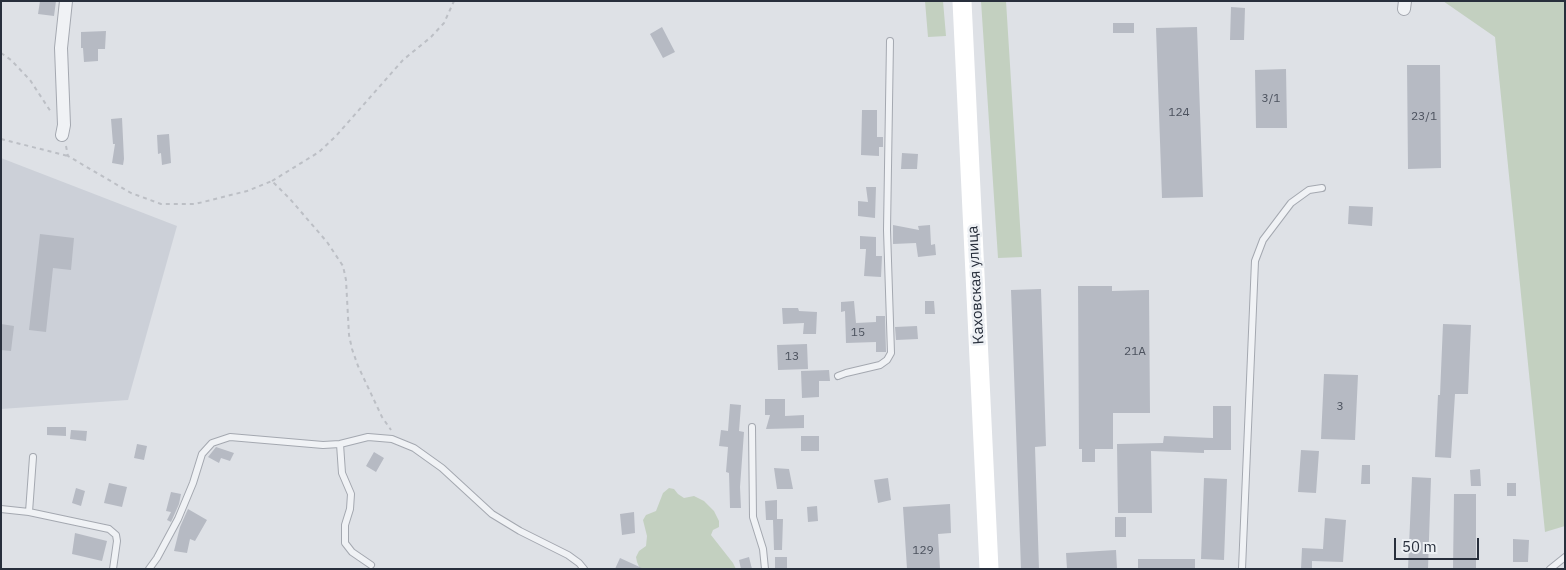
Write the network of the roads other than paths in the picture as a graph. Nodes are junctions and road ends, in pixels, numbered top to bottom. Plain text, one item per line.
1 (66, 1) edge
2 (962, 1) edge
3 (890, 41) dead end
4 (62, 135) road end
5 (1322, 188) dead end
6 (838, 376) dead end
7 (752, 427) dead end
8 (340, 444) junction
9 (33, 457) dead end
10 (1, 508) edge
11 (29, 512) junction
12 (1565, 557) edge
13 (371, 565) dead end
14 (113, 569) edge
15 (149, 569) edge
16 (584, 569) edge
17 (765, 569) edge
18 (990, 569) edge
19 (1242, 569) edge
20 (1550, 569) edge

1 - 4 street
2 - 18 main road, Каховская улица
3 - 6 lane
5 - 19 lane
7 - 17 lane
8 - 13 lane
8 - 15 lane
8 - 16 lane
9 - 11 lane
10 - 11 lane
11 - 14 lane
12 - 20 lane

